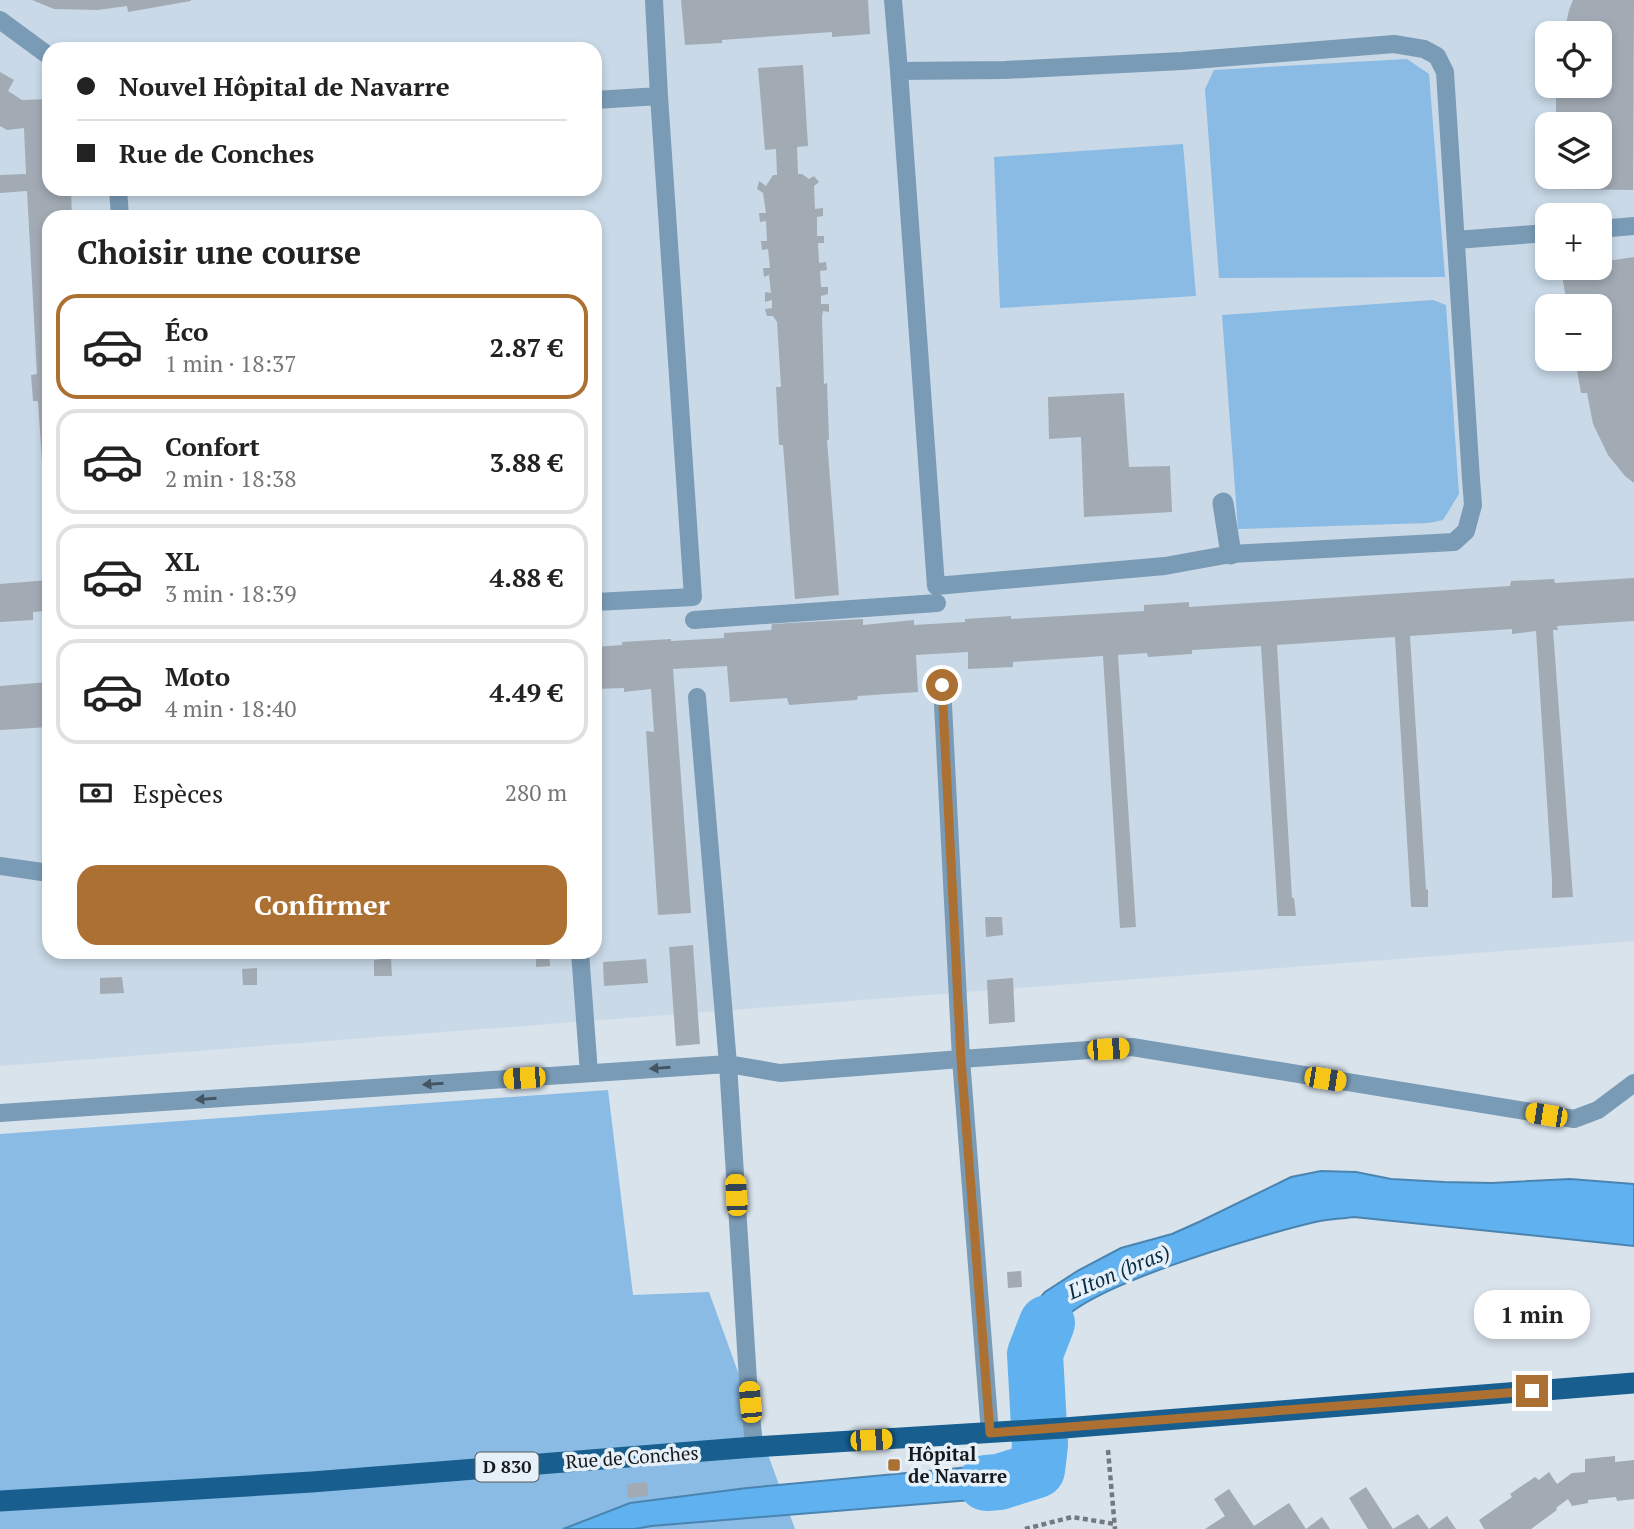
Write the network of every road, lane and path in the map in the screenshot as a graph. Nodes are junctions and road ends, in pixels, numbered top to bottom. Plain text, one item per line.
1 (654, 0) edge
2 (893, 0) edge
3 (0, 20) edge
4 (42, 51) edge
5 (899, 71) junction
6 (659, 96) junction
7 (602, 100) edge
8 (1634, 226) edge
9 (1612, 228) edge
10 (1535, 234) edge
11 (1456, 240) junction
12 (1223, 503) dead end
13 (1231, 554) junction
14 (602, 602) edge
15 (937, 603) dead end
16 (694, 620) dead end
17 (942, 685) dead end
18 (697, 697) dead end
19 (0, 866) edge
20 (42, 872) edge
21 (581, 959) edge
22 (961, 1059) junction
23 (728, 1064) junction
24 (589, 1073) junction
25 (1634, 1083) edge
26 (0, 1113) edge
27 (1634, 1383) edge
28 (1105, 1425) junction
29 (990, 1433) junction
30 (754, 1447) junction
31 (0, 1501) edge
32 (1115, 1526) edge
33 (1024, 1529) edge

1 - 6 lane
2 - 5 lane
3 - 4 lane
5 - 11 lane
5 - 13 lane
6 - 7 lane
6 - 14 lane
8 - 9 lane
10 - 11 lane
11 - 13 lane
12 - 13 street
15 - 16 lane
17 - 22 lane
18 - 23 lane
19 - 20 lane
21 - 24 lane
22 - 23 lane
22 - 25 lane
22 - 29 lane
23 -> 24 lane
23 - 30 lane
24 -> 26 lane
27 - 28 main road, D 830
28 - 29 main road, Rue de Conches / D 830
28 - 32 path
29 - 30 main road, Rue de Conches / D 830
30 - 31 main road, Rue de Conches / D 830
32 - 33 path

